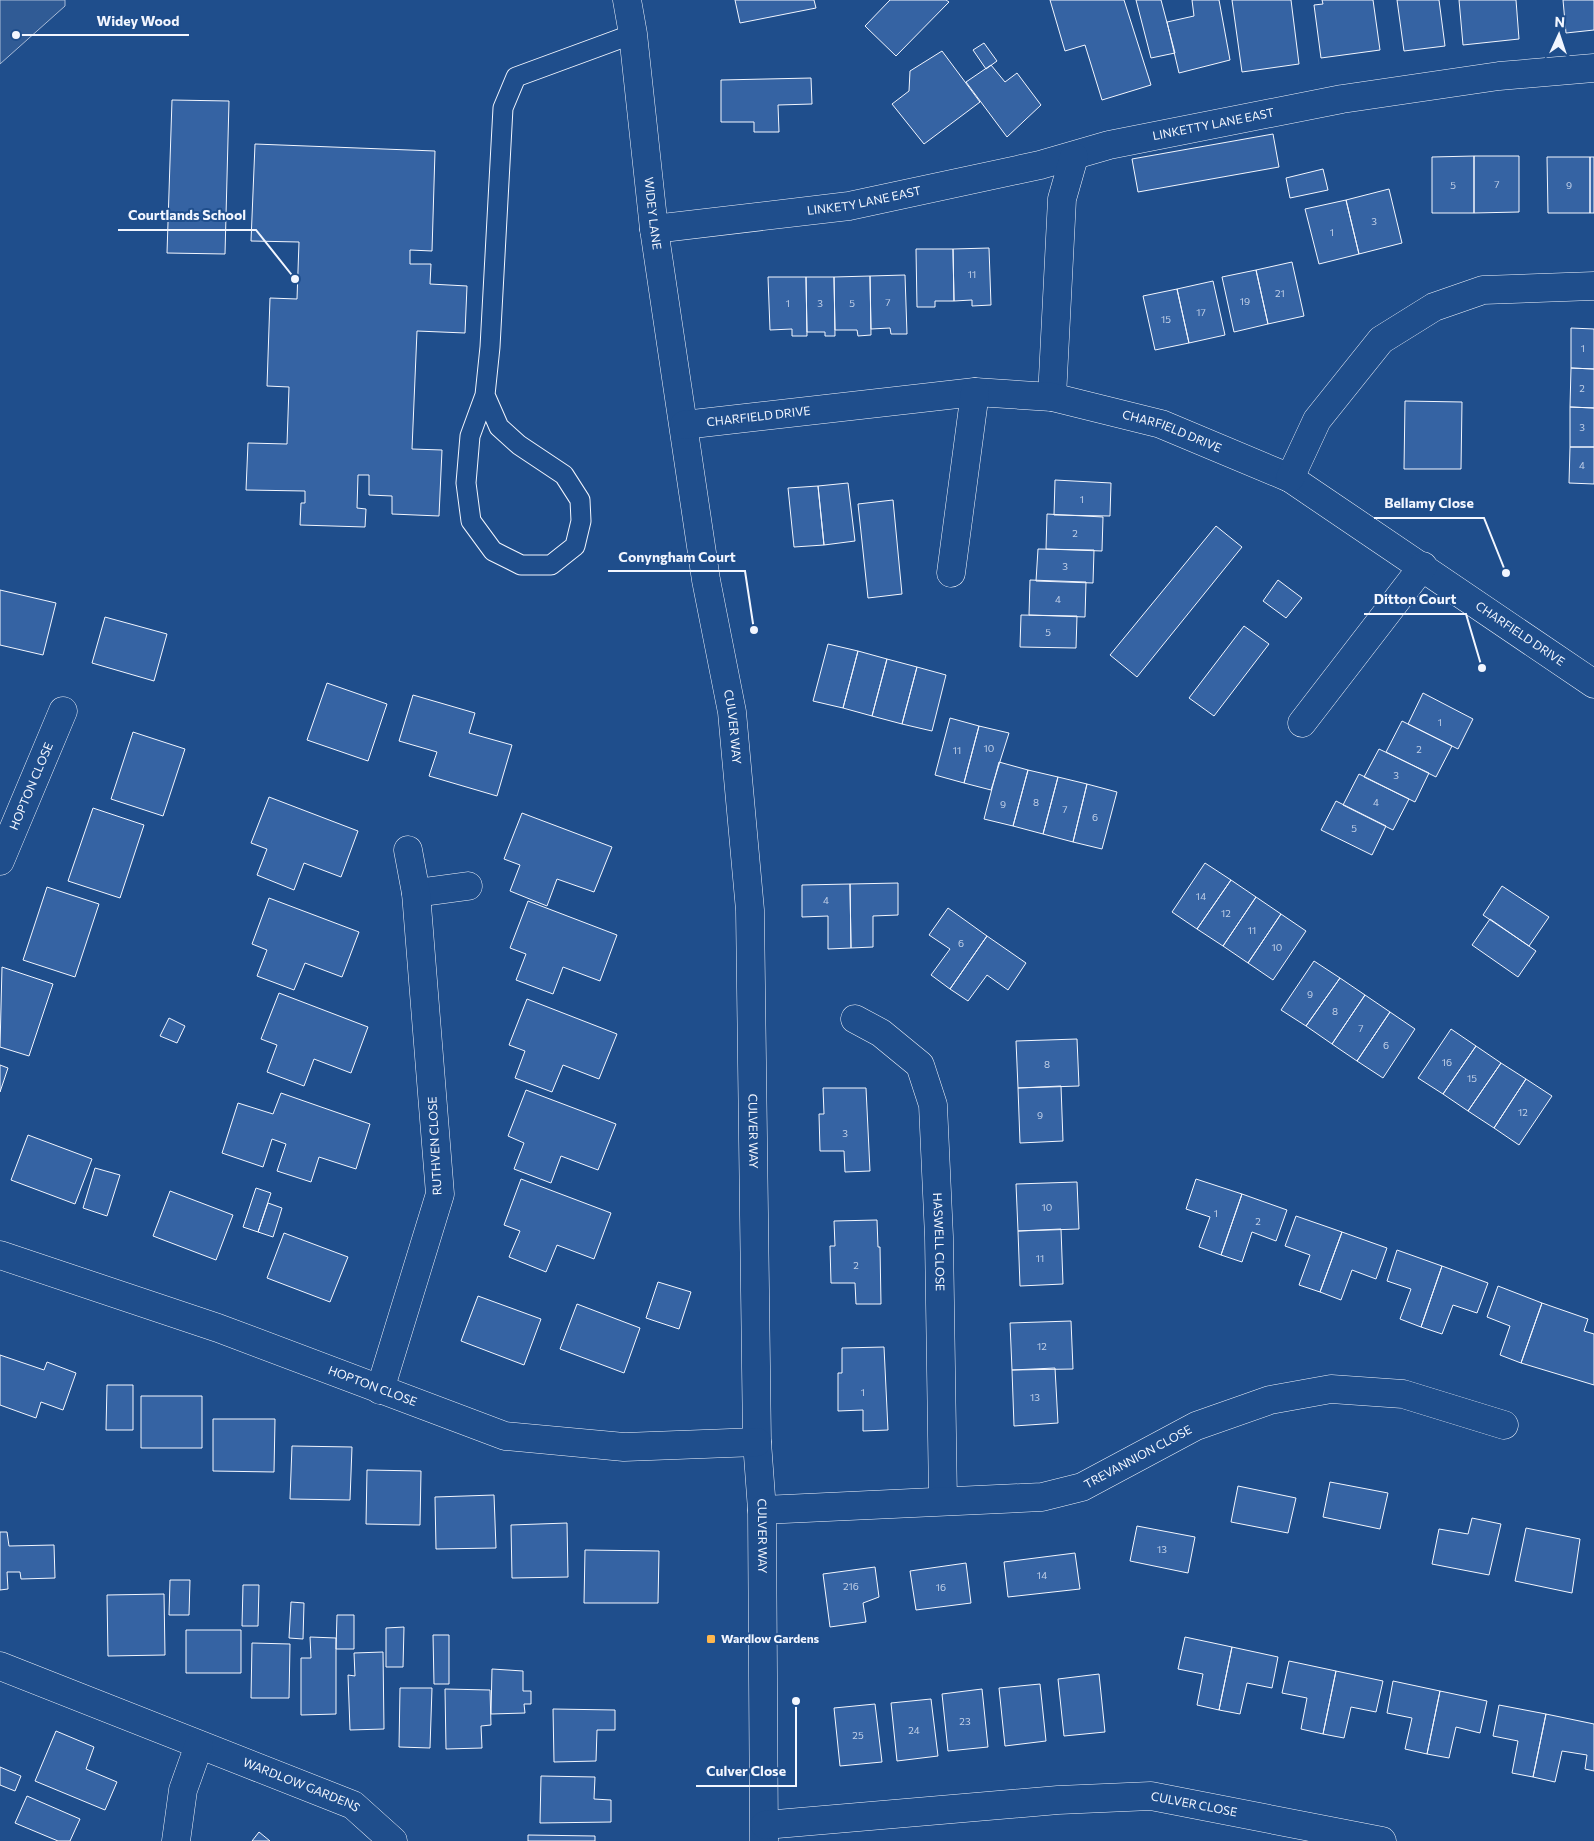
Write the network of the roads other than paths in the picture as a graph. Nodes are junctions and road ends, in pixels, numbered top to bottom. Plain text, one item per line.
1 (627, 0) edge
2 (633, 34) junction
3 (1594, 68) edge
4 (1074, 157) junction
5 (654, 229) junction
6 (1594, 286) edge
7 (975, 392) junction
8 (485, 395) junction
9 (1052, 397) junction
10 (684, 425) junction
11 (1290, 478) junction
12 (1422, 566) junction
13 (951, 573) dead end
14 (1594, 684) edge
15 (63, 711) dead end
16 (1302, 723) dead end
17 (408, 850) dead end
18 (0, 861) edge
19 (468, 886) dead end
20 (416, 893) junction
21 (856, 1019) dead end
22 (0, 1255) edge
23 (380, 1390) junction
24 (1504, 1425) dead end
25 (757, 1442) junction
26 (943, 1500) junction
27 (762, 1510) junction
28 (0, 1666) edge
29 (199, 1745) junction
30 (765, 1833) edge
31 (176, 1841) edge
32 (393, 1841) edge
33 (1382, 1841) edge

1 - 2 street, WIDEY LANE
2 - 5 street, WIDEY LANE
2 - 8 lane
3 - 4 street, LINKETTY LANE EAST
4 - 5 street, LINKETY LANE EAST
4 - 9 street
5 - 10 street, WIDEY LANE
6 - 11 street
7 - 9 street, CHARFIELD DRIVE
7 - 10 street, CHARFIELD DRIVE
7 - 13 street
8 - 8 lane
9 - 11 street, CHARFIELD DRIVE
10 - 25 street, CULVER WAY
11 - 12 street, CHARFIELD DRIVE
12 - 14 street, CHARFIELD DRIVE
12 - 16 street
15 - 18 street, HOPTON CLOSE
17 - 20 street, RUTHVEN CLOSE
19 - 20 street
20 - 23 street, RUTHVEN CLOSE
21 - 26 street, HASWELL CLOSE
22 - 23 street, HOPTON CLOSE
23 - 25 street, HOPTON CLOSE
24 - 26 street, TREVANNION CLOSE
25 - 27 street, CULVER WAY
26 - 27 street, TREVANNION CLOSE
27 - 30 street, CULVER WAY
28 - 29 street, WARDLOW GARDENS
29 - 31 street
29 - 32 street, WARDLOW GARDENS
30 - 33 street, CULVER CLOSE

